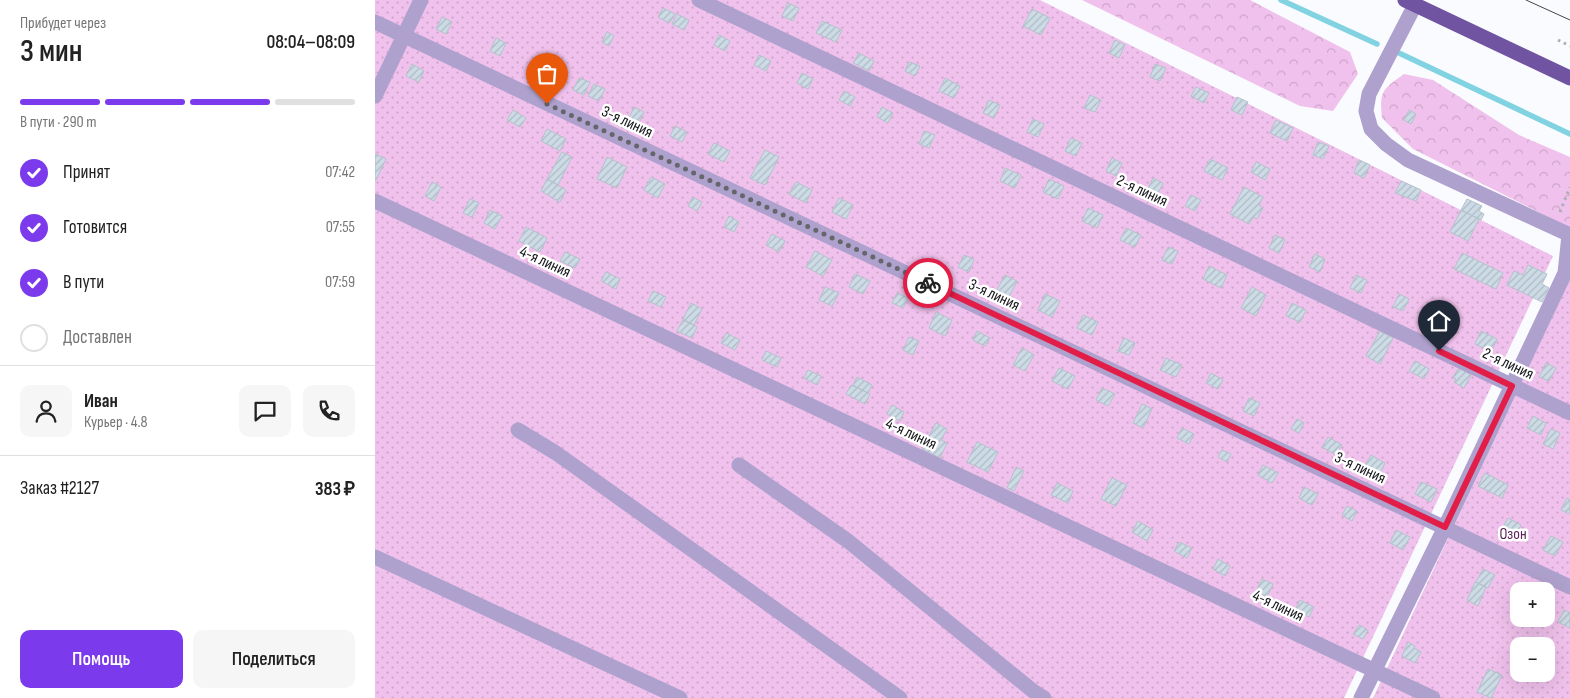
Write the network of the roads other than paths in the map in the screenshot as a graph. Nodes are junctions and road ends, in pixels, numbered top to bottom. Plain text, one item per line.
1 (421, 0) edge
2 (699, 0) edge
3 (1410, 2) edge
4 (375, 22) edge
5 (404, 36) junction
6 (1570, 78) edge
7 (375, 96) edge
8 (375, 201) edge
9 (1569, 235) edge
10 (1512, 386) junction
11 (1570, 413) edge
12 (518, 430) dead end
13 (739, 466) dead end
14 (1445, 527) junction
15 (375, 557) edge
16 (1570, 587) edge
17 (1374, 670) junction
18 (680, 698) edge
19 (900, 698) edge
20 (1044, 698) edge
21 (1361, 698) edge
22 (1433, 698) edge

1 - 5 lane
2 - 10 lane, 2-я линия
3 - 6 main road
3 - 9 lane
4 - 5 lane, 3-я линия
5 - 7 lane
5 - 14 lane, 3-я линия
8 - 17 lane, 4-я линия
9 - 10 lane
10 - 11 lane, 2-я линия
10 - 14 lane
12 - 19 lane
13 - 20 lane
14 - 16 lane, 3-я линия
14 - 17 lane
15 - 18 lane
17 - 21 lane
17 - 22 lane, 4-я линия

